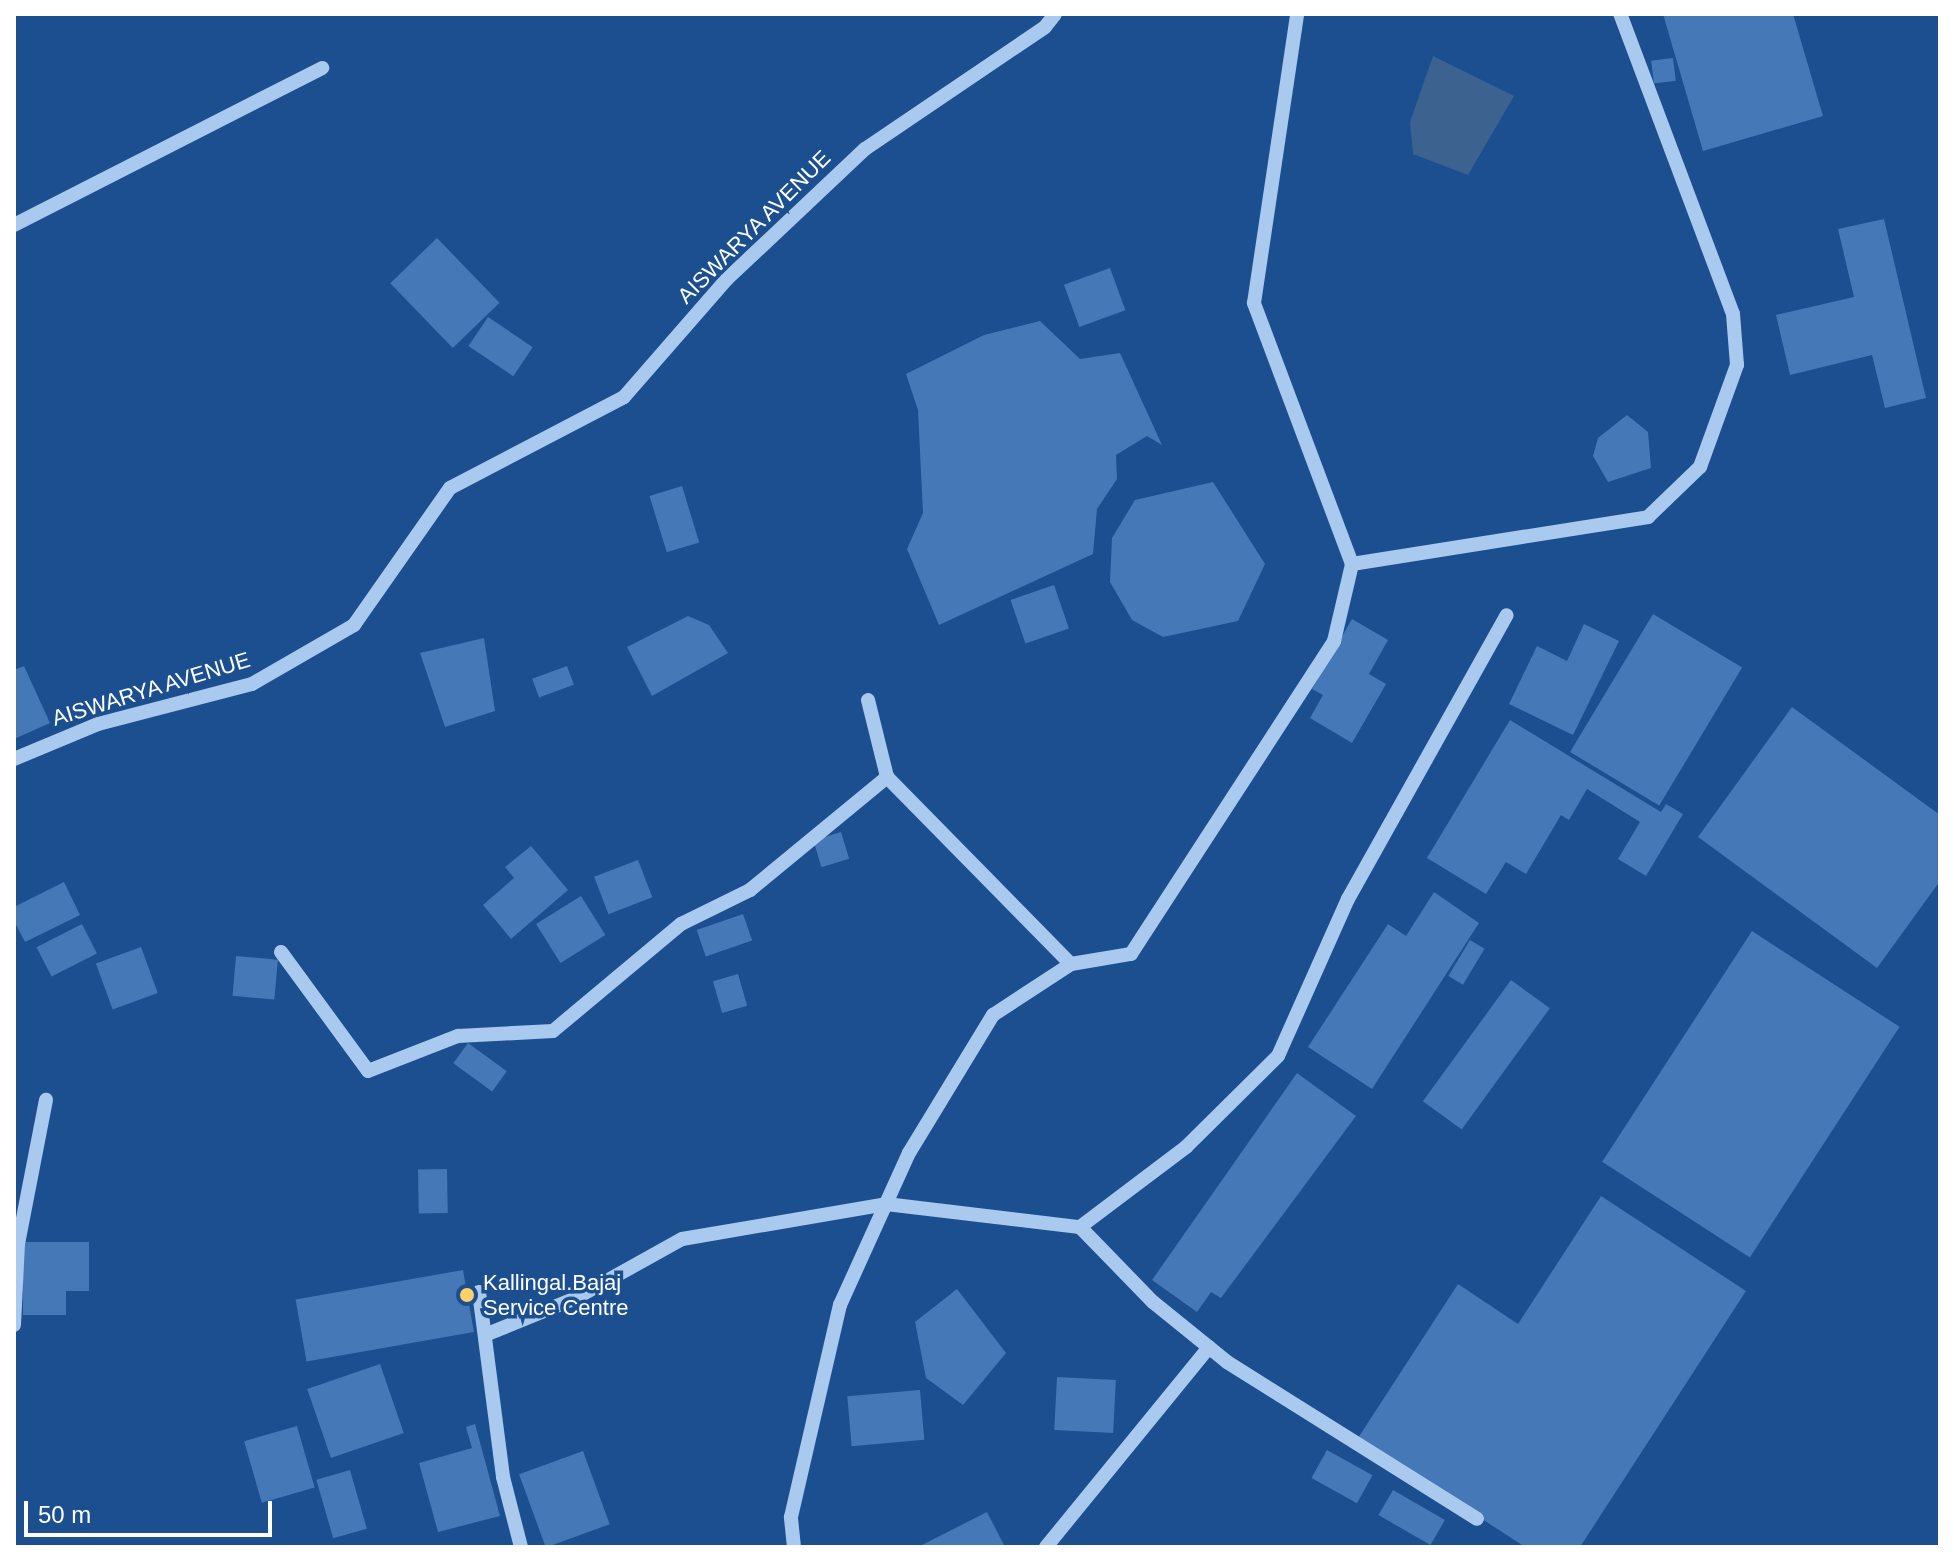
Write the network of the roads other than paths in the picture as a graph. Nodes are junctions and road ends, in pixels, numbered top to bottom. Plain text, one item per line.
1 (1055, 14) edge
2 (1297, 14) edge
3 (1620, 14) edge
4 (322, 68) dead end
5 (14, 225) edge
6 (1352, 564) junction
7 (1507, 615) dead end
8 (868, 700) dead end
9 (14, 759) edge
10 (887, 777) junction
11 (281, 952) dead end
12 (1071, 964) junction
13 (46, 1100) dead end
14 (886, 1204) junction
15 (1080, 1227) junction
16 (479, 1292) dead end
17 (14, 1325) edge
18 (485, 1335) junction
19 (1209, 1347) junction
20 (1477, 1519) dead end
21 (521, 1547) edge
22 (794, 1547) edge
23 (1046, 1547) edge

1 - 9 street, AISWARYA AVENUE
2 - 6 street
3 - 6 street
4 - 5 street
6 - 12 street
7 - 15 street
8 - 10 street
10 - 11 street
10 - 12 street
12 - 14 street
13 - 17 street
14 - 15 street
14 - 18 street
14 - 22 street
15 - 19 street
16 - 18 street
18 - 21 street
19 - 20 street
19 - 23 street

